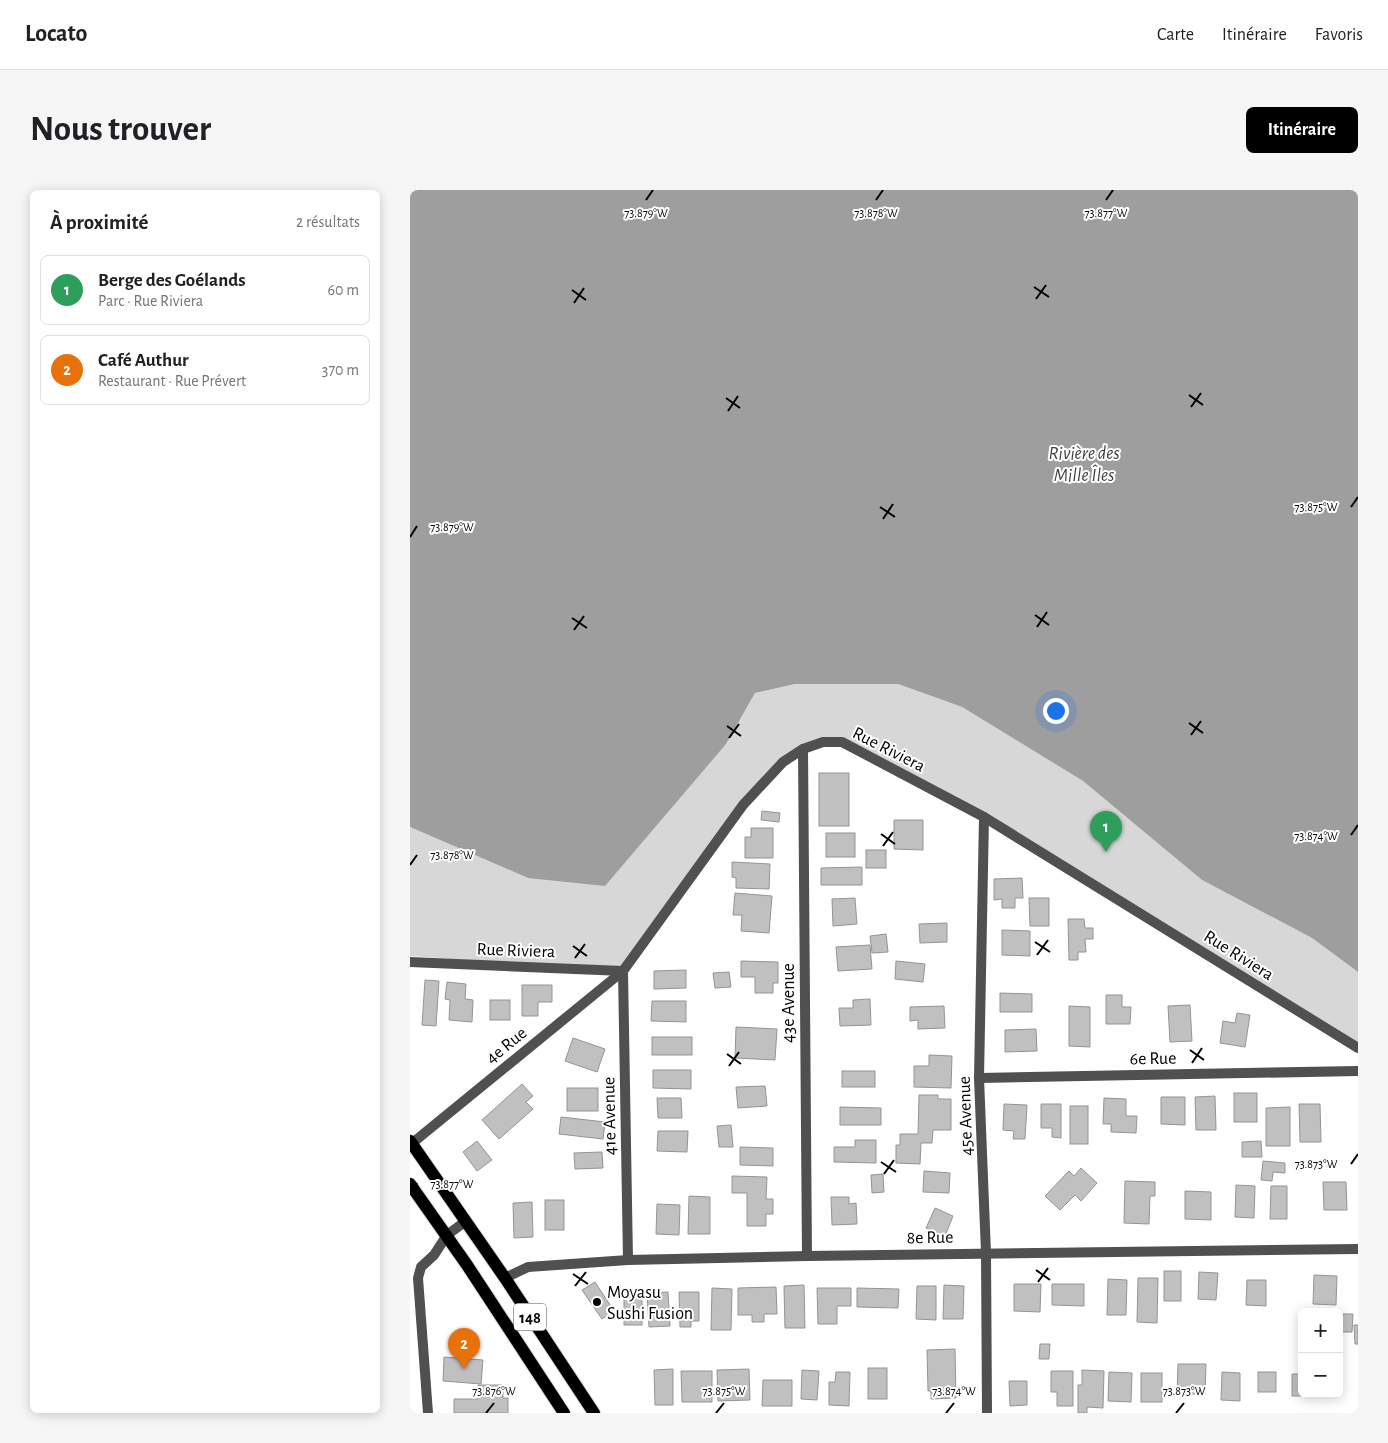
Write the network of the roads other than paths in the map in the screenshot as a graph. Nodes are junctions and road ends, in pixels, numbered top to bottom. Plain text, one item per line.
1 (803, 749) junction
2 (984, 818) junction
3 (410, 962) edge
4 (623, 971) junction
5 (1358, 1048) edge
6 (1358, 1070) edge
7 (979, 1078) junction
8 (411, 1143) edge
9 (410, 1184) edge
10 (466, 1221) junction
11 (447, 1235) junction
12 (1358, 1248) edge
13 (986, 1253) junction
14 (807, 1256) junction
15 (628, 1260) junction
16 (505, 1278) junction
17 (428, 1413) edge
18 (564, 1413) edge
19 (594, 1413) edge
20 (987, 1413) edge

1 - 2 street, Rue Riviera
1 - 4 street, Rue Riviera
1 - 14 street, 43e Avenue
2 - 5 street, Rue Riviera
2 - 7 street, 45e Avenue
3 - 4 street, Rue Riviera
4 - 8 street, 4e Rue
4 - 15 street, 41e Avenue
6 - 7 street, 6e Rue
7 - 13 street, 45e Avenue
8 - 10 main road, 148
9 - 11 main road, 148
10 - 11 street
10 - 16 main road, 148
11 - 17 street
11 - 18 main road, 148
12 - 13 street, 8e Rue
13 - 14 street, 8e Rue
13 - 20 street, 45e Avenue
14 - 15 street, 8e Rue
15 - 16 street, 8e Rue
16 - 19 main road, 148

